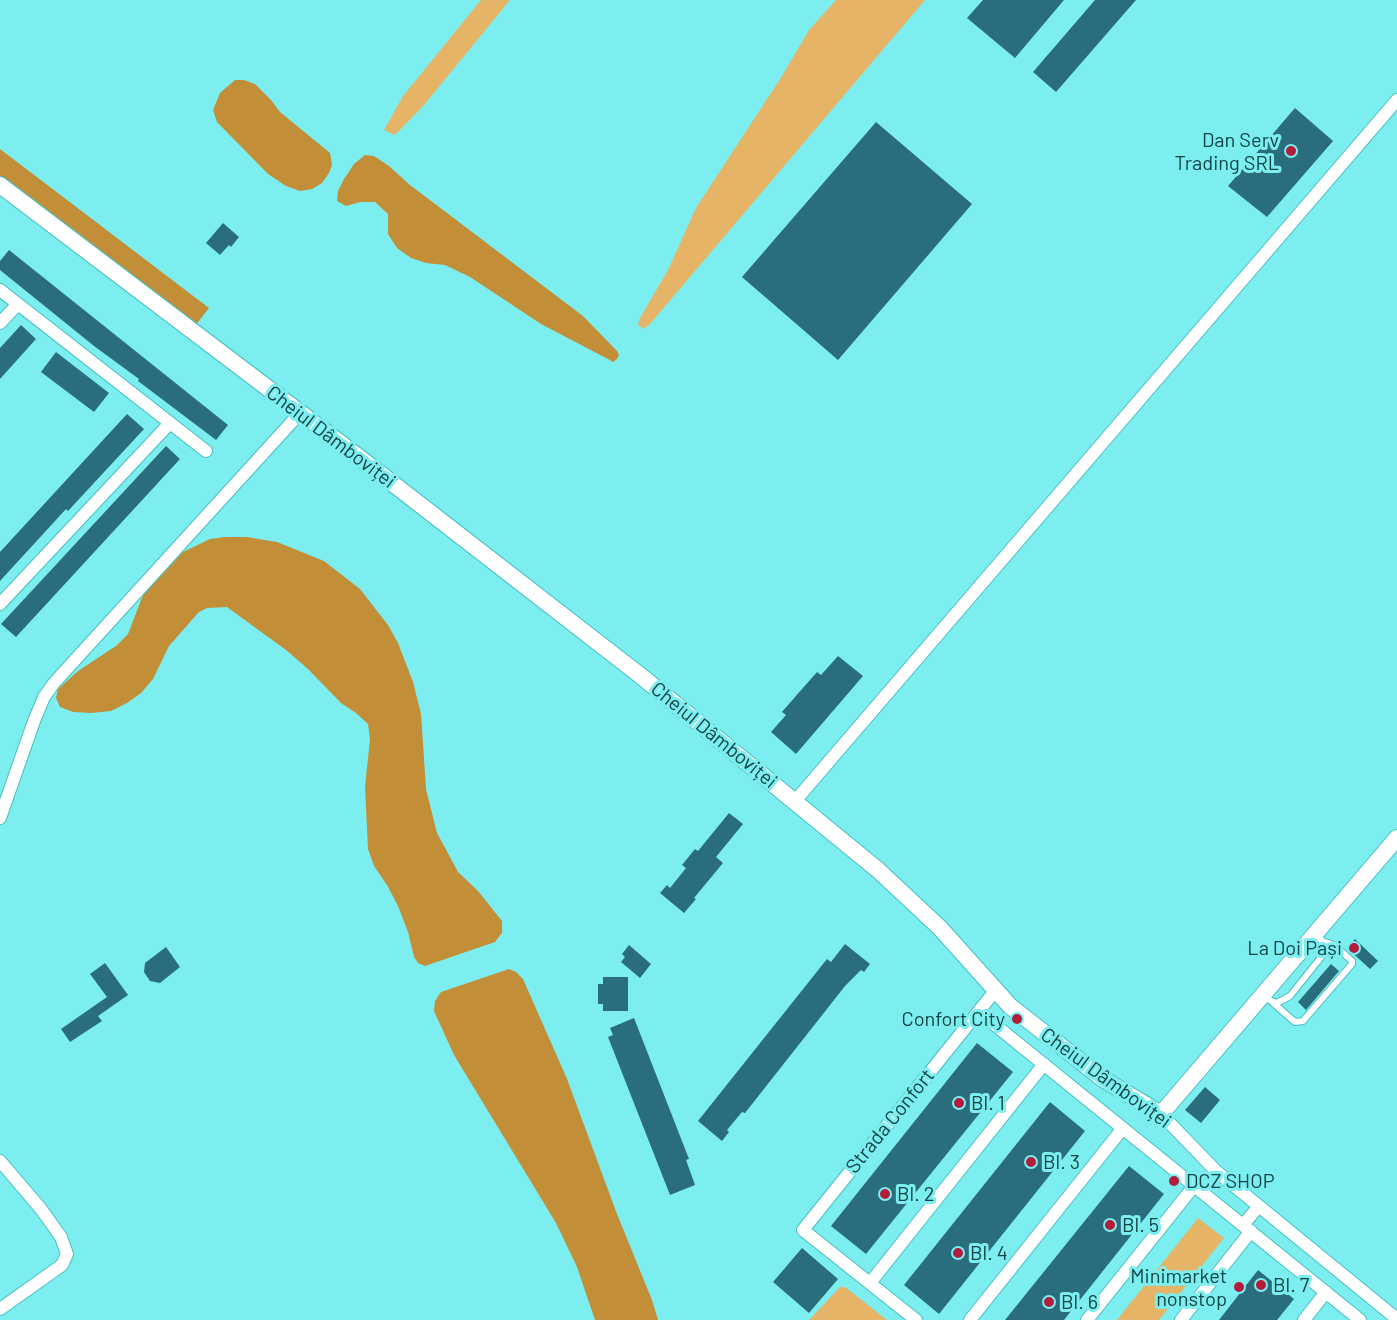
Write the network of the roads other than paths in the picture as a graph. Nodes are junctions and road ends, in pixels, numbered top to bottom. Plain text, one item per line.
1 (1397, 100) edge
2 (2, 192) edge
3 (0, 290) edge
4 (18, 304) junction
5 (0, 324) edge
6 (300, 413) junction
7 (170, 423) junction
8 (206, 451) dead end
9 (0, 604) edge
10 (795, 801) junction
11 (0, 818) edge
12 (1397, 838) edge
13 (1320, 936) junction
14 (995, 991) junction
15 (1267, 1000) junction
16 (979, 1012) junction
17 (1044, 1064) junction
18 (1161, 1114) junction
19 (1123, 1128) junction
20 (0, 1161) edge
21 (1194, 1186) junction
22 (1259, 1206) junction
23 (1247, 1228) junction
24 (870, 1283) junction
25 (1326, 1292) junction
26 (0, 1310) edge
27 (1397, 1319) edge
28 (916, 1320) edge
29 (970, 1320) edge
30 (1087, 1320) edge
31 (1181, 1320) edge
32 (1304, 1320) edge
33 (1360, 1320) edge

1 - 10 street
2 - 6 street, Cheiul Dâmboviței
3 - 4 street
4 - 5 street
4 - 7 street
6 - 10 street, Cheiul Dâmboviței
6 - 11 street
7 - 8 street
7 - 9 street
10 - 14 street, Cheiul Dâmboviței
12 - 13 street
13 - 15 street
13 - 15 lane
14 - 16 street
14 - 18 street, Cheiul Dâmboviței
15 - 18 street
16 - 17 street
16 - 24 street, Strada Confort
17 - 19 street
17 - 24 street
18 - 22 street, Cheiul Dâmboviței
19 - 21 street
19 - 29 street
20 - 26 street
21 - 23 street
21 - 30 street
22 - 23 street
22 - 27 street, Cheiul Dâmboviței
23 - 25 street
23 - 31 street
24 - 28 street, Strada Confort
25 - 32 street
25 - 33 street

